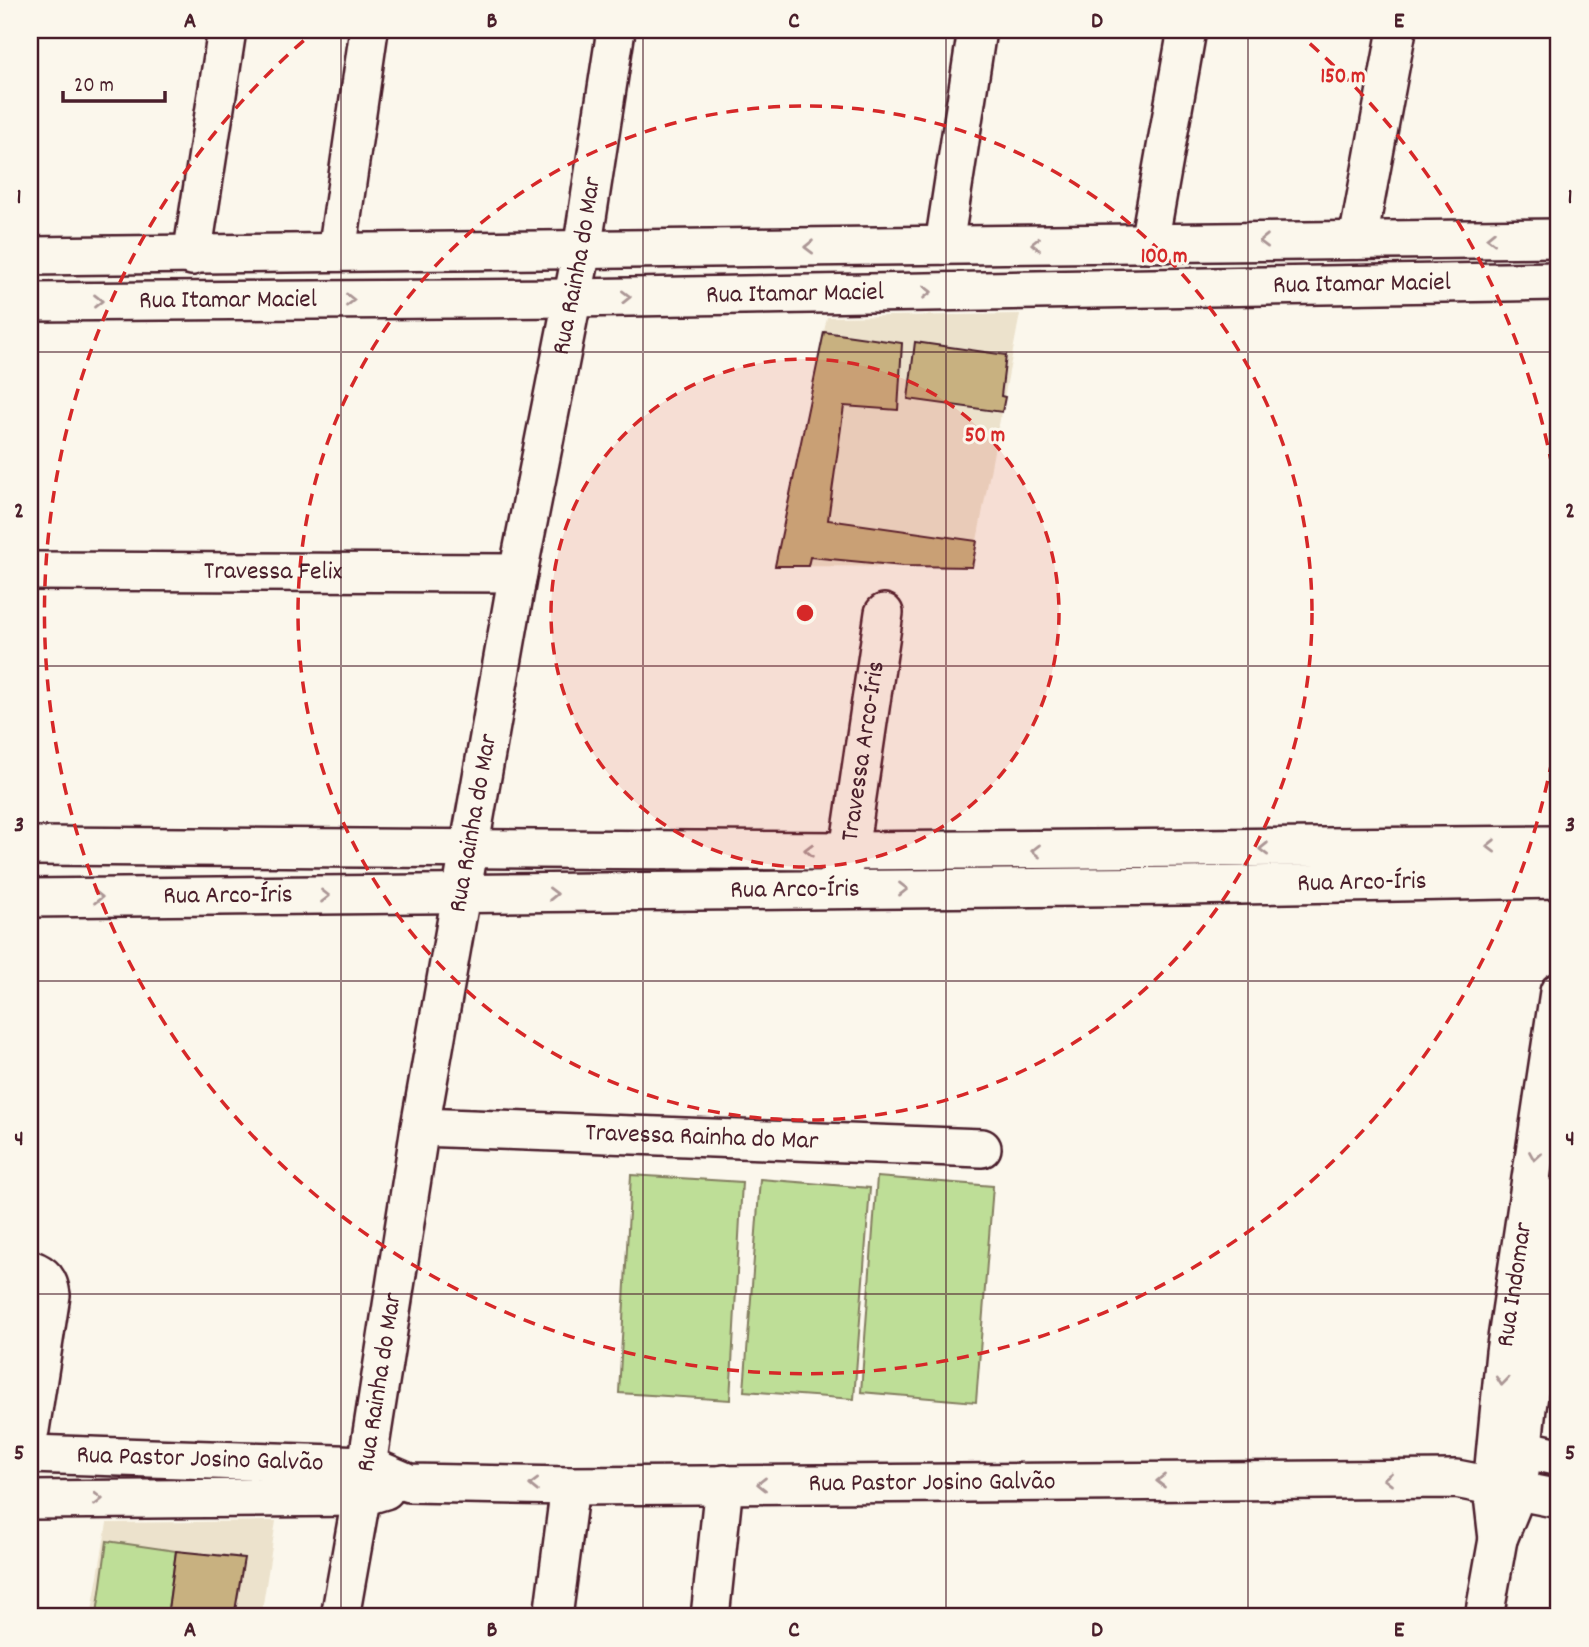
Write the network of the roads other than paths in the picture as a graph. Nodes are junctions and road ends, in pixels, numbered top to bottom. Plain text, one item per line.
1 (227, 30) edge
2 (369, 30) edge
3 (616, 30) edge
4 (977, 30) edge
5 (1187, 30) edge
6 (1397, 30) edge
7 (1559, 238) edge
8 (1358, 240) junction
9 (1149, 243) junction
10 (944, 245) junction
11 (582, 250) junction
12 (337, 252) junction
13 (30, 256) edge
14 (192, 256) junction
15 (1559, 281) edge
16 (573, 298) junction
17 (30, 302) edge
18 (30, 571) edge
19 (518, 573) junction
20 (884, 613) dead end
21 (1559, 845) edge
22 (30, 846) edge
23 (469, 849) junction
24 (1188, 849) junction
25 (849, 851) junction
26 (1559, 879) edge
27 (1184, 886) junction
28 (837, 889) junction
29 (461, 895) junction
30 (30, 898) edge
31 (1559, 992) edge
32 (420, 1127) junction
33 (982, 1147) dead end
34 (1559, 1196) edge
35 (37, 1272) edge
36 (30, 1430) edge
37 (30, 1454) edge
38 (1559, 1457) edge
39 (1507, 1470) junction
40 (364, 1481) junction
41 (724, 1484) junction
42 (570, 1486) junction
43 (1559, 1499) edge
44 (30, 1500) edge
45 (340, 1617) edge
46 (553, 1617) edge
47 (710, 1617) edge
48 (1484, 1617) edge

1 - 14 street
2 - 12 street
3 - 11 street, Rua Rainha do Mar
4 - 10 street
5 - 9 street
6 - 8 street
7 -> 8 street, Rua Itamar Maciel
8 -> 9 street, Rua Itamar Maciel
9 -> 10 street, Rua Itamar Maciel
10 -> 11 street, Rua Itamar Maciel
11 - 12 street, Rua Itamar Maciel
11 - 16 street, Rua Rainha do Mar
12 - 14 street, Rua Itamar Maciel
13 - 14 street, Rua Itamar Maciel
16 -> 15 street, Rua Itamar Maciel
17 -> 16 street, Rua Itamar Maciel
16 - 19 street, Rua Rainha do Mar
18 - 19 street, Travessa Felix
19 - 23 street, Rua Rainha do Mar
20 - 25 street, Travessa Arco-Íris
21 -> 24 street, Rua Arco-Íris
22 - 23 street, Rua Arco-Íris
25 -> 23 street, Rua Arco-Íris
23 - 29 street, Rua Rainha do Mar
24 -> 25 street, Rua Arco-Íris
24 - 27 street
25 - 28 street, Travessa Arco-Íris
26 - 27 street, Rua Arco-Íris
28 -> 27 street, Rua Arco-Íris
29 -> 28 street, Rua Arco-Íris
30 -> 29 street, Rua Arco-Íris
29 - 32 street, Rua Rainha do Mar
31 -> 39 street, Rua Indomar
32 - 33 street, Travessa Rainha do Mar
32 - 40 street, Rua Rainha do Mar
34 - 39 street, Rua Indomar
35 - 36 street
37 - 40 street, Rua Pastor Josino Galvão
38 - 39 street
39 -> 41 street, Rua Pastor Josino Galvão
39 - 43 street
39 - 48 street, Rua Indomar
42 -> 40 street, Rua Pastor Josino Galvão
44 -> 40 street, Rua Pastor Josino Galvão
40 - 45 street, Rua Rainha do Mar
41 - 42 street, Rua Pastor Josino Galvão
41 - 47 street
42 - 46 street

